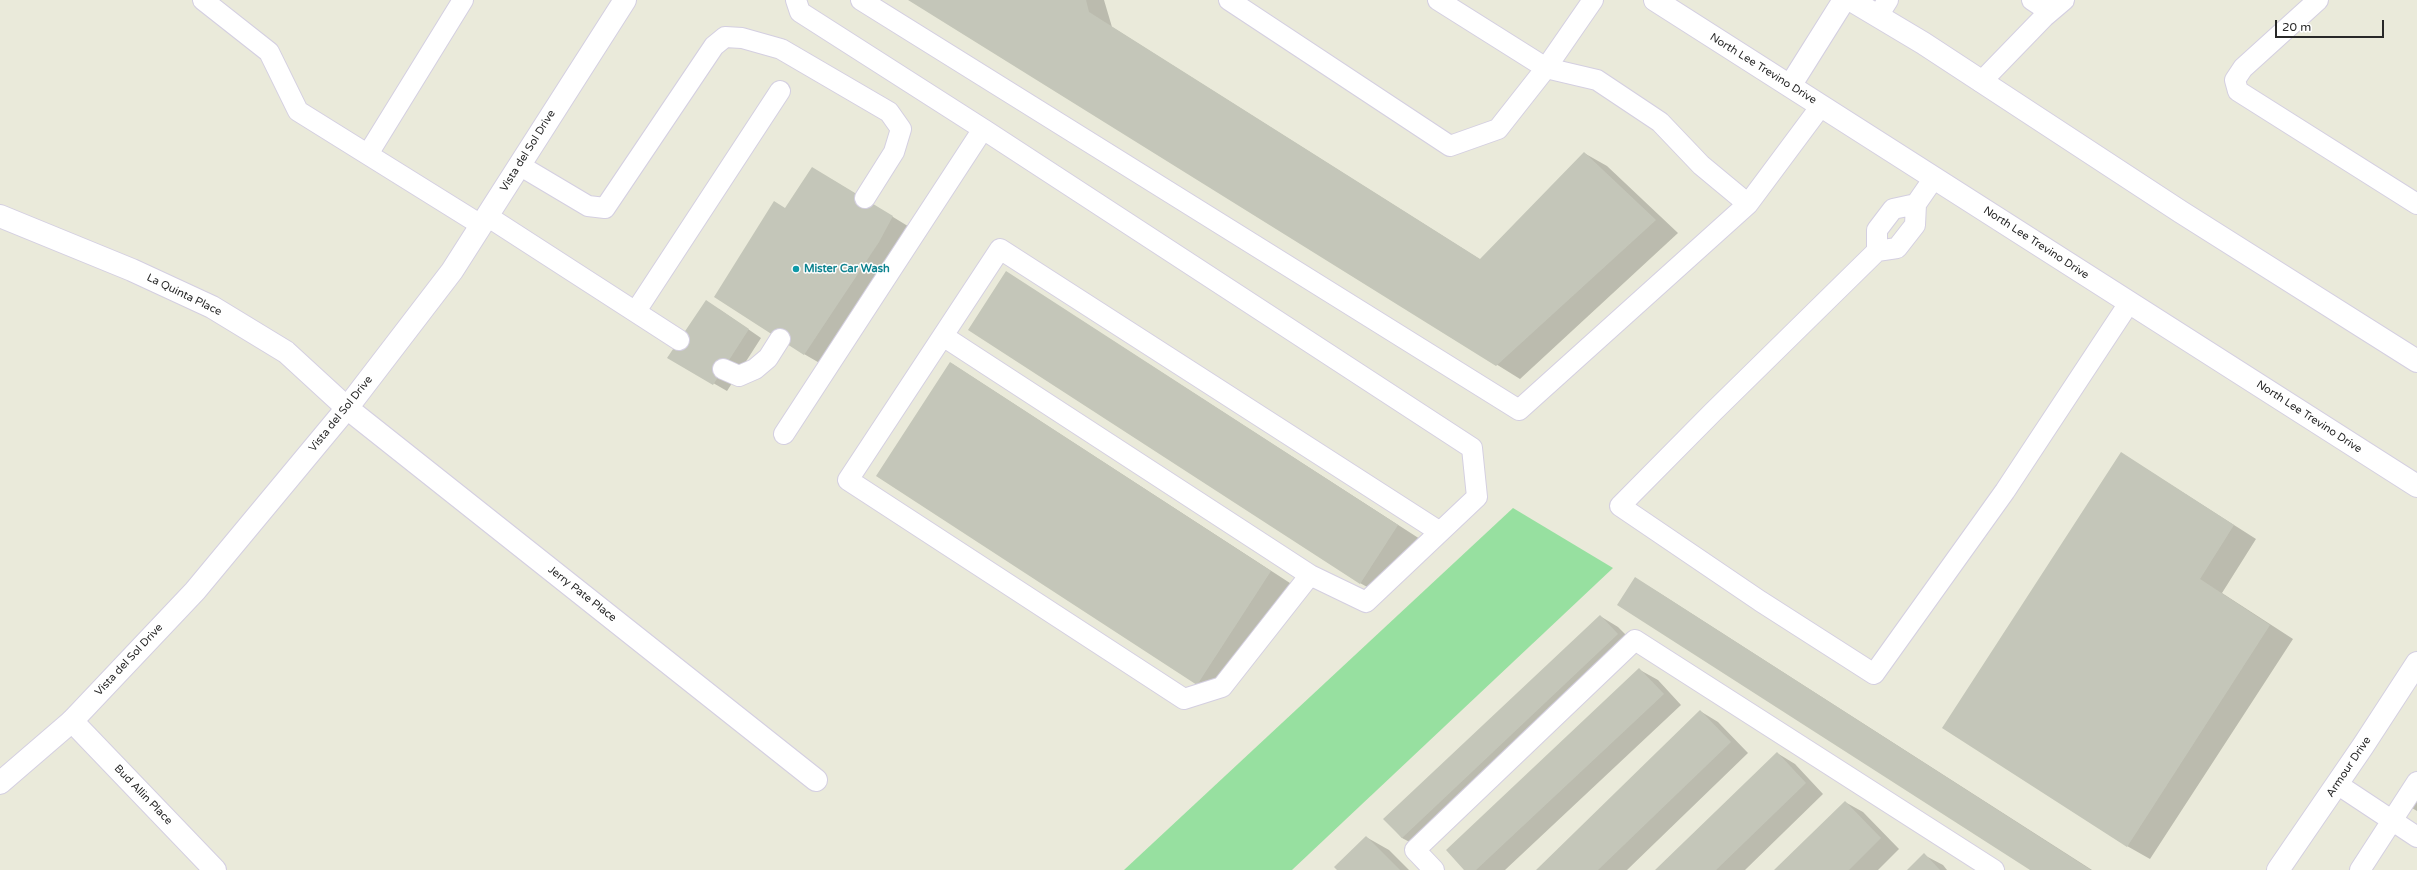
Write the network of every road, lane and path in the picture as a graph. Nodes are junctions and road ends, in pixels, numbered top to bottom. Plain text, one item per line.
1 (203, 0) edge
2 (463, 0) edge
3 (625, 0) edge
4 (796, 0) edge
5 (860, 0) edge
6 (1229, 0) edge
7 (1438, 0) edge
8 (1593, 0) edge
9 (1655, 0) edge
10 (1844, 0) edge
11 (1851, 0) edge
12 (2032, 0) edge
13 (2318, 0) edge
14 (2057, 6) edge
15 (1883, 8) edge
16 (1546, 68) junction
17 (1981, 82) junction
18 (1790, 86) junction
19 (780, 91) dead end
20 (1822, 106) junction
21 (983, 129) junction
22 (368, 154) junction
23 (519, 165) junction
24 (1934, 178) junction
25 (865, 198) dead end
26 (1748, 204) junction
27 (1916, 204) junction
28 (2417, 204) edge
29 (0, 216) edge
30 (484, 220) junction
31 (1877, 251) junction
32 (2129, 303) junction
33 (636, 311) junction
34 (943, 336) junction
35 (780, 339) dead end
36 (679, 340) dead end
37 (2417, 361) edge
38 (724, 369) dead end
39 (347, 408) junction
40 (784, 434) dead end
41 (2417, 486) edge
42 (1440, 532) junction
43 (1310, 575) junction
44 (2417, 663) edge
45 (72, 721) junction
46 (816, 780) dead end
47 (2417, 782) edge
48 (0, 783) edge
49 (2337, 784) junction
50 (2392, 820) junction
51 (2417, 837) edge
52 (215, 870) edge
53 (1434, 870) edge
54 (1994, 870) edge
55 (2278, 870) edge
56 (2360, 870) edge

1 - 22 lane
2 - 22 lane
3 - 23 main road, Vista del Sol Drive
4 - 21 lane
5 - 26 lane
6 - 16 lane
7 - 16 lane
8 - 16 lane
9 - 18 main road, North Lee Trevino Drive
10 - 18 main road
11 - 15 main road
12 - 14 lane
13 - 28 lane
14 - 17 lane
15 - 17 main road
16 - 26 lane
17 - 37 main road
18 - 20 main road, North Lee Trevino Drive
19 - 33 lane
20 - 24 main road, North Lee Trevino Drive
20 - 26 lane
21 - 40 lane
21 - 42 lane
22 - 30 lane
23 - 25 lane
23 - 30 main road, Vista del Sol Drive
24 - 27 lane
24 - 32 main road, North Lee Trevino Drive
27 - 31 lane
27 - 31 lane
29 - 39 main road, La Quinta Place
30 - 33 lane
30 - 39 main road, Vista del Sol Drive
31 - 32 lane
32 - 41 main road, North Lee Trevino Drive
33 - 36 lane
34 - 42 lane
34 - 43 lane
34 - 43 lane
35 - 38 lane
39 - 45 main road, Vista del Sol Drive
39 - 46 main road, Jerry Pate Place
42 - 43 lane
44 - 49 main road, Armour Drive
45 - 48 main road, Vista del Sol Drive
45 - 52 main road, Bud Allin Place
47 - 50 lane
49 - 50 lane
49 - 55 main road, Armour Drive
50 - 51 lane
50 - 56 lane
53 - 54 lane

